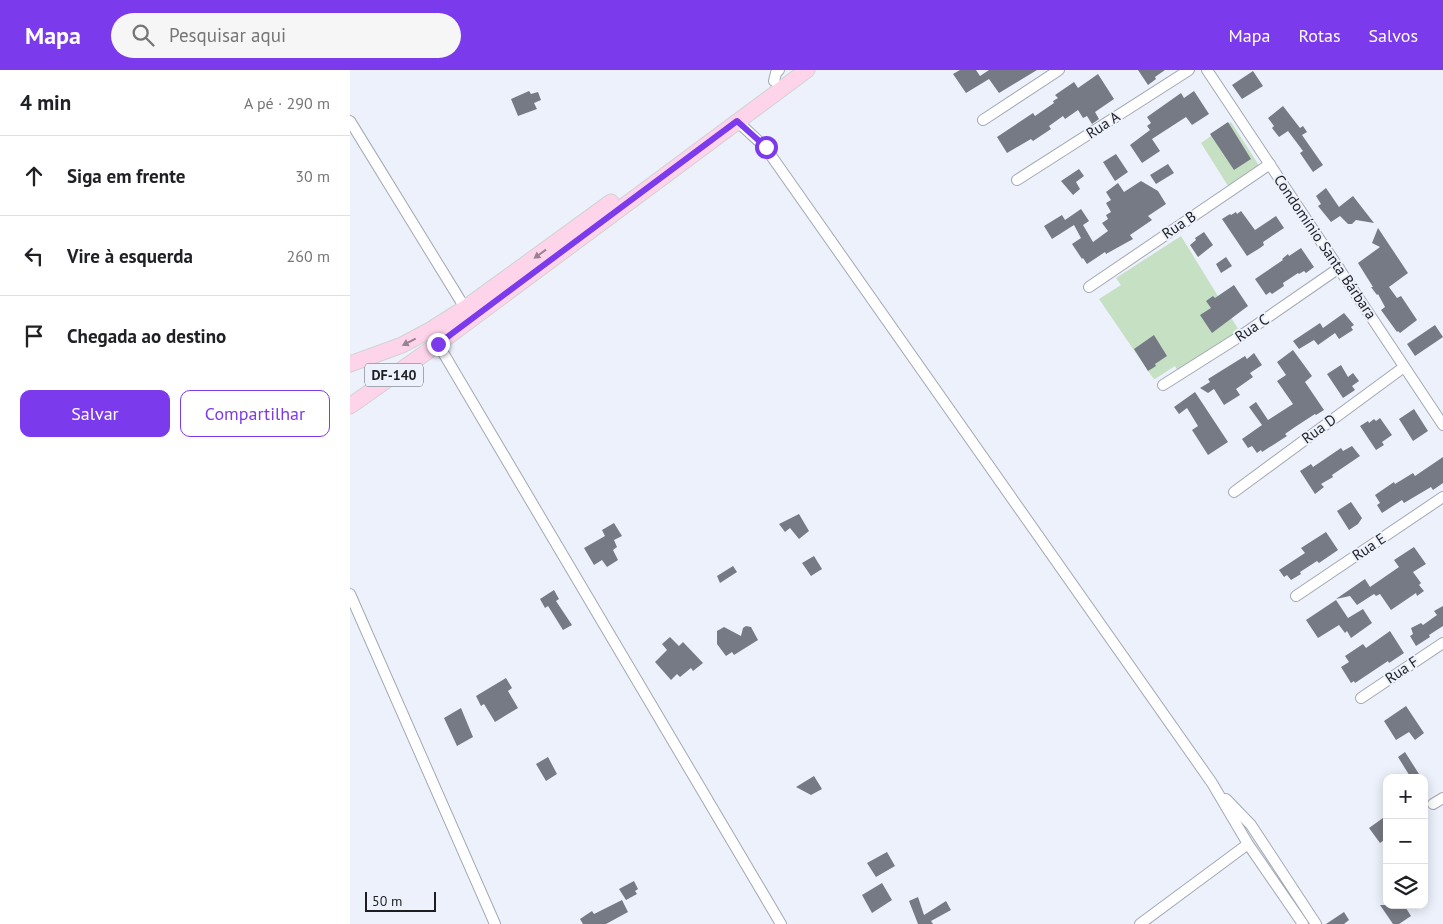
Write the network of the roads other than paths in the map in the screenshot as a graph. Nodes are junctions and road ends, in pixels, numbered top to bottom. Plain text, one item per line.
1 (791, 70) edge
2 (807, 70) edge
3 (1059, 70) edge
4 (1188, 70) edge
5 (1208, 70) edge
6 (777, 76) edge
7 (983, 120) dead end
8 (350, 121) edge
9 (737, 121) junction
10 (1270, 164) junction
11 (1017, 180) dead end
12 (1339, 268) junction
13 (1089, 287) dead end
14 (465, 308) junction
15 (438, 344) junction
16 (350, 364) edge
17 (1404, 367) junction
18 (1163, 385) dead end
19 (350, 406) edge
20 (1443, 425) edge
21 (1234, 492) dead end
22 (1443, 497) edge
23 (350, 594) edge
24 (1296, 596) dead end
25 (1443, 643) edge
26 (1360, 698) dead end
27 (1212, 783) junction
28 (1443, 798) edge
29 (1433, 804) dead end
30 (1248, 844) junction
31 (495, 924) edge
32 (782, 924) edge
33 (1140, 924) edge
34 (1303, 924) edge
35 (1316, 924) edge

1 - 6 main road, DF-140
2 - 9 main road, DF-140
3 - 7 street
4 - 11 street, Rua A
5 - 10 street, Condomínio Santa Bárbara
6 -> 14 main road, DF-140
8 - 14 street
9 - 15 main road, DF-140
9 - 27 street
10 - 12 street, Condomínio Santa Bárbara
10 - 13 street, Rua B
12 - 17 street, Condomínio Santa Bárbara
12 - 18 street, Rua C
14 -> 16 main road, DF-140
15 - 19 main road, DF-140
15 - 32 street
17 - 20 street, Condomínio Santa Bárbara
17 - 21 street, Rua D
22 - 24 street, Rua E
23 - 31 street
25 - 26 street, Rua F
27 - 30 street
27 - 35 street
28 - 29 street
30 - 33 street
30 - 34 street

